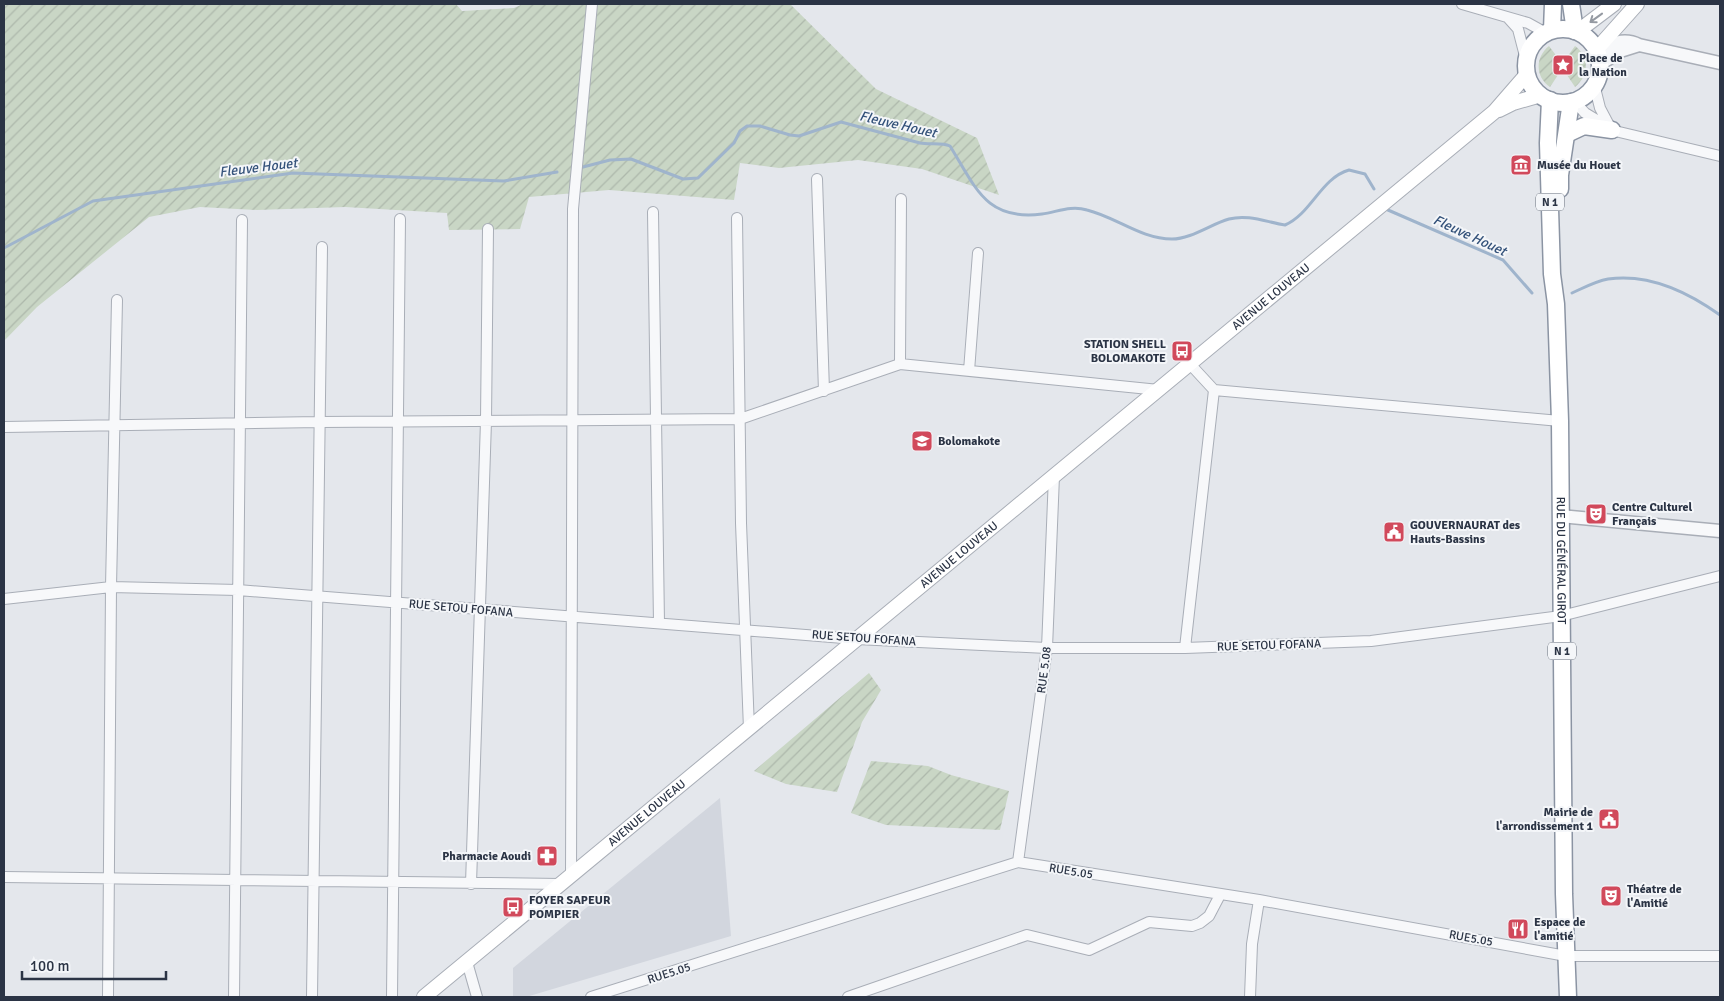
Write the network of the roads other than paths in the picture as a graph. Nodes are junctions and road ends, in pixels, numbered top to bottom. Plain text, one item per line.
1 (592, 4) edge
2 (1462, 4) edge
3 (1553, 4) edge
4 (1571, 4) edge
5 (1614, 4) edge
6 (1637, 4) edge
7 (1502, 15) junction
8 (1576, 28) junction
9 (1549, 32) junction
10 (1639, 45) junction
11 (1601, 53) junction
12 (1720, 62) edge
13 (1527, 67) junction
14 (1594, 84) junction
15 (1545, 98) junction
16 (1572, 101) junction
17 (1494, 112) junction
18 (1614, 130) junction
19 (1567, 134) junction
20 (1720, 156) edge
21 (817, 179) dead end
22 (901, 199) dead end
23 (653, 212) dead end
24 (737, 218) dead end
25 (242, 220) dead end
26 (400, 220) dead end
27 (488, 228) dead end
28 (322, 246) dead end
29 (978, 253) dead end
30 (117, 300) dead end
31 (1556, 304) junction
32 (900, 364) junction
33 (1190, 364) junction
34 (969, 371) junction
35 (1159, 390) junction
36 (1214, 390) junction
37 (824, 391) junction
38 (740, 419) junction
39 (573, 420) junction
40 (656, 420) junction
41 (486, 421) junction
42 (1560, 421) junction
43 (320, 422) junction
44 (398, 422) junction
45 (240, 424) junction
46 (114, 425) junction
47 (4, 427) edge
48 (1054, 476) junction
49 (1560, 516) junction
50 (1720, 530) edge
51 (1720, 576) edge
52 (110, 587) junction
53 (238, 590) junction
54 (318, 596) junction
55 (4, 598) edge
56 (396, 602) junction
57 (480, 609) junction
58 (1561, 616) junction
59 (572, 617) junction
60 (659, 623) junction
61 (746, 629) junction
62 (856, 639) junction
63 (1047, 648) junction
64 (1185, 648) junction
65 (749, 729) junction
66 (1018, 862) junction
67 (4, 877) edge
68 (109, 877) junction
69 (235, 880) junction
70 (565, 880) junction
71 (314, 881) junction
72 (393, 881) junction
73 (471, 884) junction
74 (1220, 895) junction
75 (1259, 900) junction
76 (1566, 956) junction
77 (1720, 956) edge
78 (467, 962) junction
79 (108, 997) edge
80 (234, 997) edge
81 (312, 997) edge
82 (392, 997) edge
83 (424, 997) edge
84 (477, 997) edge
85 (591, 997) edge
86 (848, 997) edge
87 (1250, 997) edge
88 (1568, 997) edge

1 - 39 street
2 - 7 street
3 - 9 highway
4 - 8 highway
5 -> 8 main road
6 - 11 main road
7 - 9 street
7 - 13 street
8 - 9 highway
8 - 11 highway
9 - 13 highway
10 - 11 street
10 - 11 street
10 - 12 street
11 - 14 highway
13 - 15 highway
13 - 17 main road, AVENUE LOUVEAU
14 - 16 highway
14 - 18 street
15 - 16 highway
15 - 17 main road, AVENUE LOUVEAU
15 - 31 highway, N 1
16 - 18 street
16 - 19 highway, N 1
17 - 33 main road, AVENUE LOUVEAU
18 - 19 highway
18 - 20 street
19 - 31 highway, N 1
21 - 37 street
22 - 32 street
23 - 40 street
24 - 38 street
25 - 45 street
26 - 44 street
27 - 41 street
28 - 43 street
29 - 34 street
30 - 46 street
31 - 42 highway, RUE DU GÉNÉRAL GIROT / N 1
32 - 34 street
32 - 37 street
33 - 35 main road, AVENUE LOUVEAU
33 - 36 street
34 - 35 street
35 - 48 main road, AVENUE LOUVEAU
36 - 42 street
36 - 64 street
37 - 38 street
38 - 40 street
38 - 61 street
39 - 40 street
39 - 41 street
39 - 59 street
40 - 60 street
41 - 44 street
41 - 57 street
42 - 49 highway, RUE DU GÉNÉRAL GIROT / N 1
43 - 44 street
43 - 45 street
43 - 54 street
44 - 56 street
45 - 46 street
45 - 53 street
46 - 47 street
46 - 52 street
48 - 62 main road, AVENUE LOUVEAU
48 - 63 street, RUE 5.08
49 - 50 street
49 - 58 highway, RUE DU GÉNÉRAL GIROT / N 1
51 - 58 street, RUE SETOU FOFANA
52 - 53 street, RUE SETOU FOFANA
52 - 55 street, RUE SETOU FOFANA
52 - 68 street
53 - 54 street, RUE SETOU FOFANA
53 - 69 street
54 - 56 street, RUE SETOU FOFANA
54 - 71 street
56 - 57 street, RUE SETOU FOFANA
56 - 72 street
57 - 59 street, RUE SETOU FOFANA
57 - 73 street
58 - 64 street, RUE SETOU FOFANA
58 - 76 highway, RUE DU GÉNÉRAL GIROT / N 1
59 - 60 street, RUE SETOU FOFANA
59 - 70 street
60 - 61 street, RUE SETOU FOFANA
61 - 62 street, RUE SETOU FOFANA
61 - 65 street
62 - 63 street, RUE SETOU FOFANA
62 - 65 main road, AVENUE LOUVEAU
63 - 64 street, RUE SETOU FOFANA
63 - 66 street, RUE 5.08
65 - 70 main road, AVENUE LOUVEAU
66 - 74 street, RUE5.05
66 - 85 street, RUE5.05
67 - 68 street
68 - 69 street
68 - 79 street
69 - 71 street
69 - 80 street
70 - 73 street
70 - 78 main road, AVENUE LOUVEAU
71 - 72 street
71 - 81 street
72 - 73 street
72 - 82 street
74 - 75 street, RUE5.05
74 - 86 street
75 - 76 street, RUE5.05
75 - 87 street
76 - 77 street, RUE5.05
76 - 88 highway, RUE DU GÉNÉRAL GIROT / N 1
78 - 83 main road, AVENUE LOUVEAU
78 - 84 street

